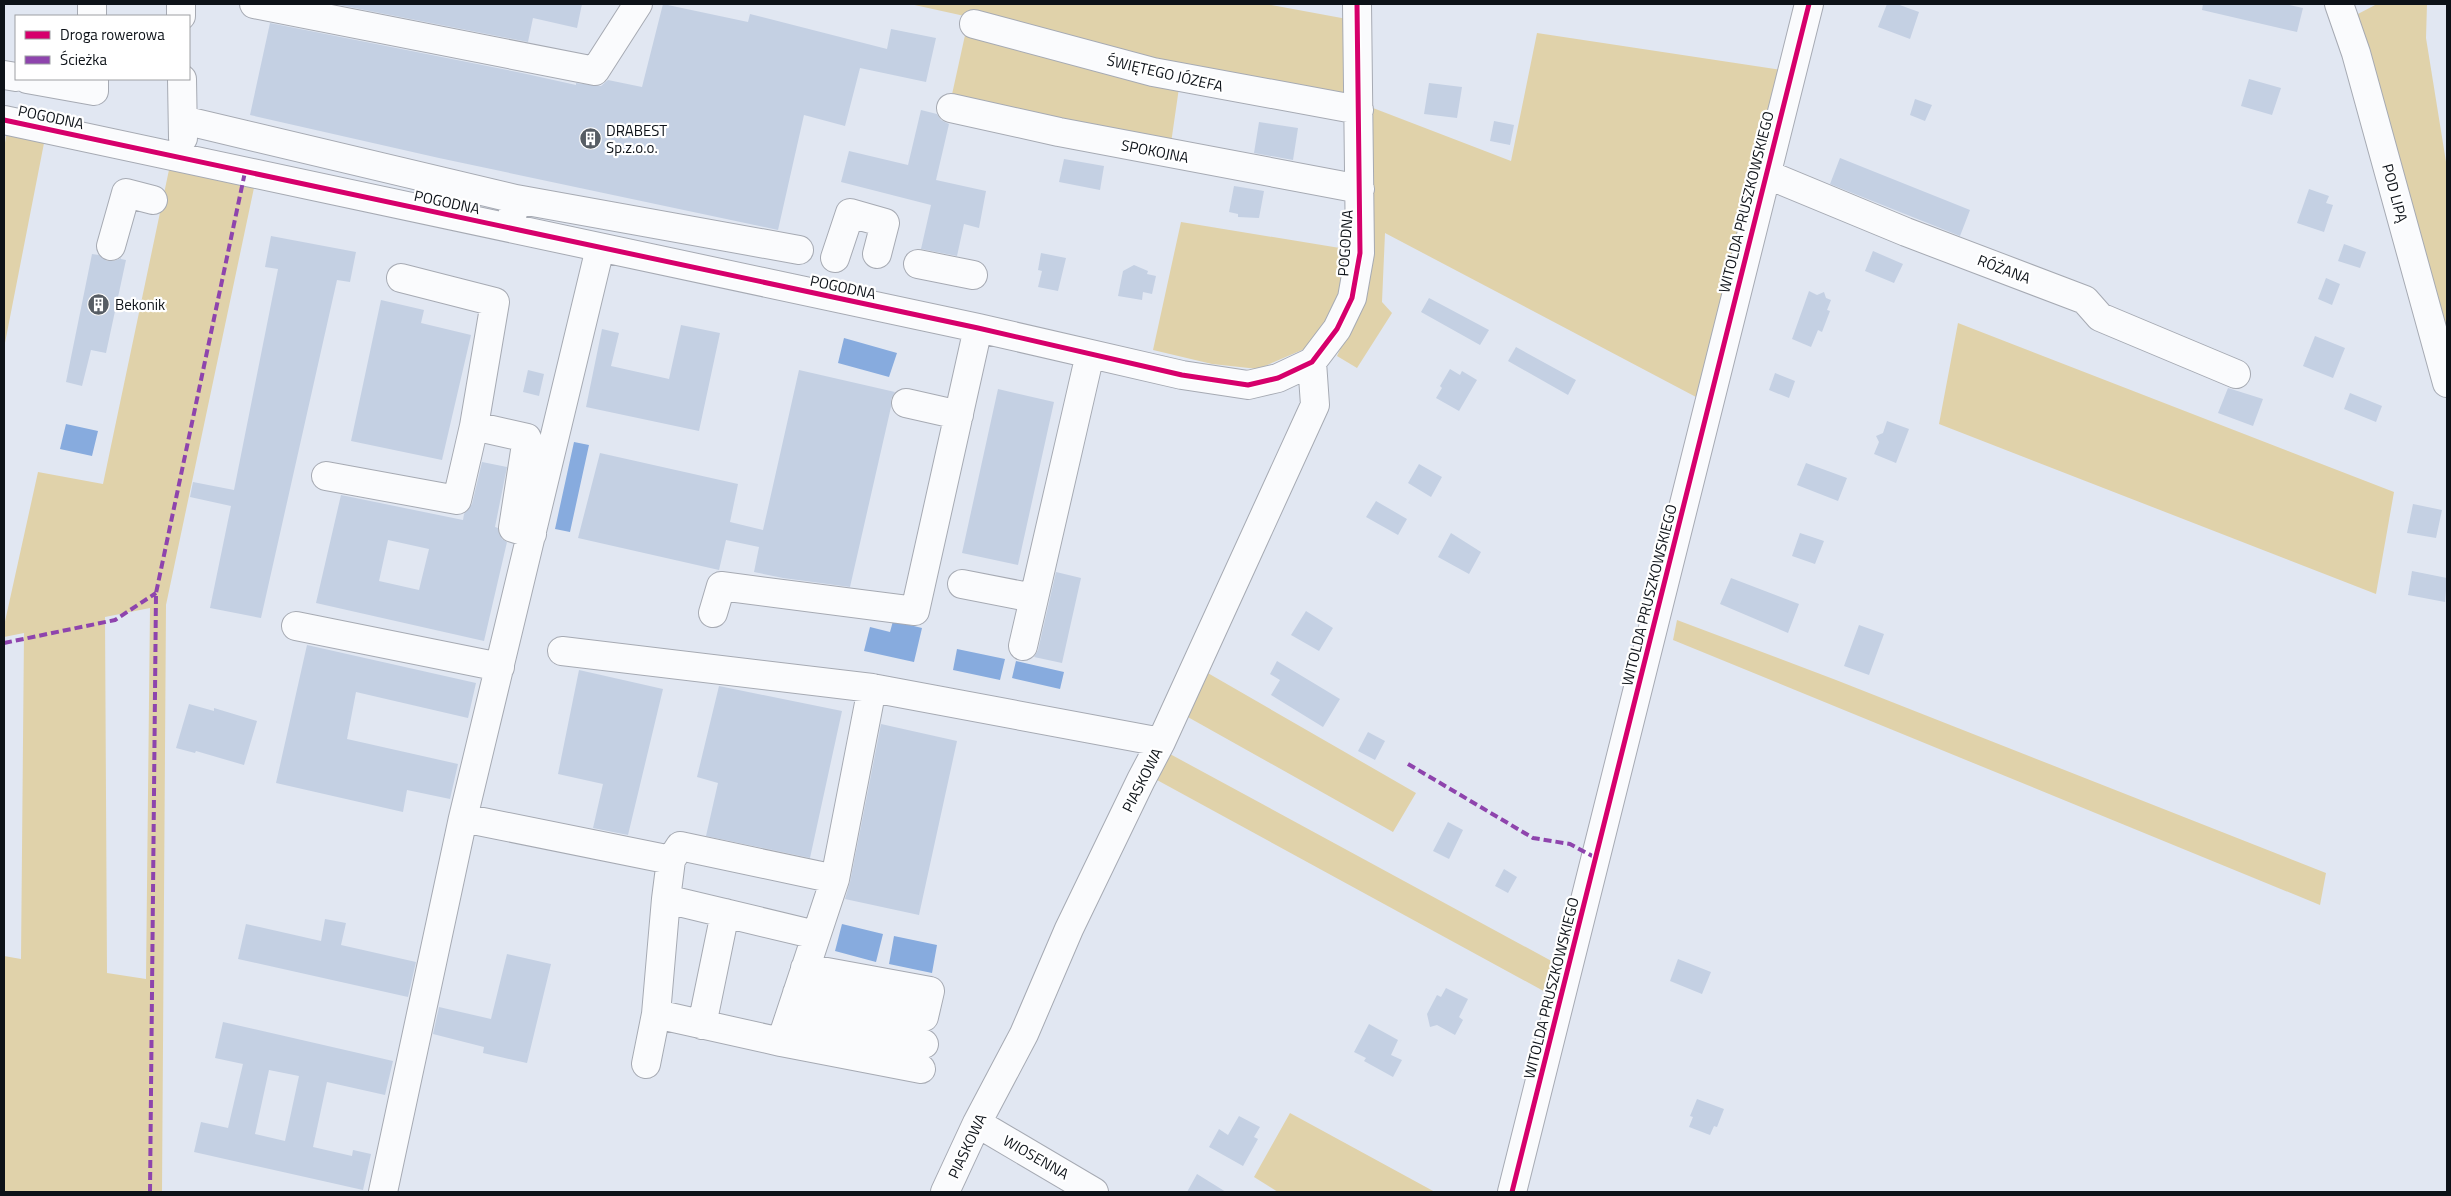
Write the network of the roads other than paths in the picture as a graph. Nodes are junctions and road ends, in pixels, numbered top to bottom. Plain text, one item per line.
1 (638, 4) edge
2 (1357, 4) edge
3 (1809, 4) edge
4 (2339, 4) edge
5 (265, 5) edge
6 (974, 24) dead end
7 (33, 80) edge
8 (94, 80) edge
9 (182, 80) edge
10 (951, 108) dead end
11 (1359, 110) junction
12 (4, 120) edge
13 (183, 120) junction
14 (183, 157) junction
15 (1766, 174) junction
16 (1360, 189) junction
17 (516, 199) junction
18 (153, 200) dead end
19 (509, 228) junction
20 (111, 246) dead end
21 (600, 248) junction
22 (799, 250) dead end
23 (877, 254) dead end
24 (835, 258) dead end
25 (918, 264) dead end
26 (973, 275) dead end
27 (401, 278) dead end
28 (978, 328) junction
29 (1090, 354) junction
30 (1312, 362) junction
31 (2236, 374) dead end
32 (2447, 383) edge
33 (906, 403) dead end
34 (959, 414) junction
35 (474, 426) junction
36 (326, 476) dead end
37 (532, 534) junction
38 (962, 584) dead end
39 (1034, 598) junction
40 (714, 613) dead end
41 (296, 626) dead end
42 (1023, 646) dead end
43 (562, 650) dead end
44 (500, 667) junction
45 (872, 688) junction
46 (1161, 742) junction
47 (463, 818) junction
48 (671, 860) junction
49 (834, 879) junction
50 (666, 899) junction
51 (725, 913) junction
52 (816, 936) junction
53 (797, 992) junction
54 (656, 1014) junction
55 (702, 1024) junction
56 (781, 1042) junction
57 (646, 1064) dead end
58 (977, 1122) junction
59 (383, 1192) edge
60 (945, 1192) edge
61 (1094, 1192) edge
62 (1512, 1192) edge

1 - 5 street
2 - 11 street, POGODNA
3 - 15 street, WITOLDA PRUSZKOWSKIEGO
4 - 32 street, POD LIPĄ
6 - 11 street, ŚWIĘTEGO JÓZEFA
7 - 8 street
9 - 13 street
10 - 16 street, SPOKOJNA
11 - 16 street, POGODNA
12 - 14 street, POGODNA
13 - 14 street
13 - 17 street
14 - 19 street, POGODNA
15 - 31 street, RÓŻANA
15 - 62 street, WITOLDA PRUSZKOWSKIEGO
16 - 30 street, POGODNA
17 - 19 street
17 - 22 street
18 - 20 street
19 - 21 street, POGODNA
21 - 28 street, POGODNA
21 - 37 street
23 - 24 street
25 - 26 street
27 - 35 street
28 - 29 street, POGODNA
28 - 34 street
29 - 30 street, POGODNA
29 - 39 street
30 - 46 street, PIASKOWA
33 - 34 street
34 - 40 street
35 - 36 street
35 - 37 street
37 - 44 street
38 - 39 street
39 - 42 street
41 - 44 street
43 - 45 street
44 - 47 street
45 - 46 street
45 - 49 street
46 - 58 street, PIASKOWA
47 - 48 street
47 - 59 street
48 - 49 street
48 - 50 street
49 - 52 street
50 - 51 street
50 - 54 street
51 - 52 street
51 - 55 street
52 - 53 street
53 - 56 street
53 - 56 street
54 - 55 street
54 - 57 street
55 - 56 street
58 - 60 street, PIASKOWA
58 - 61 street, WIOSENNA

